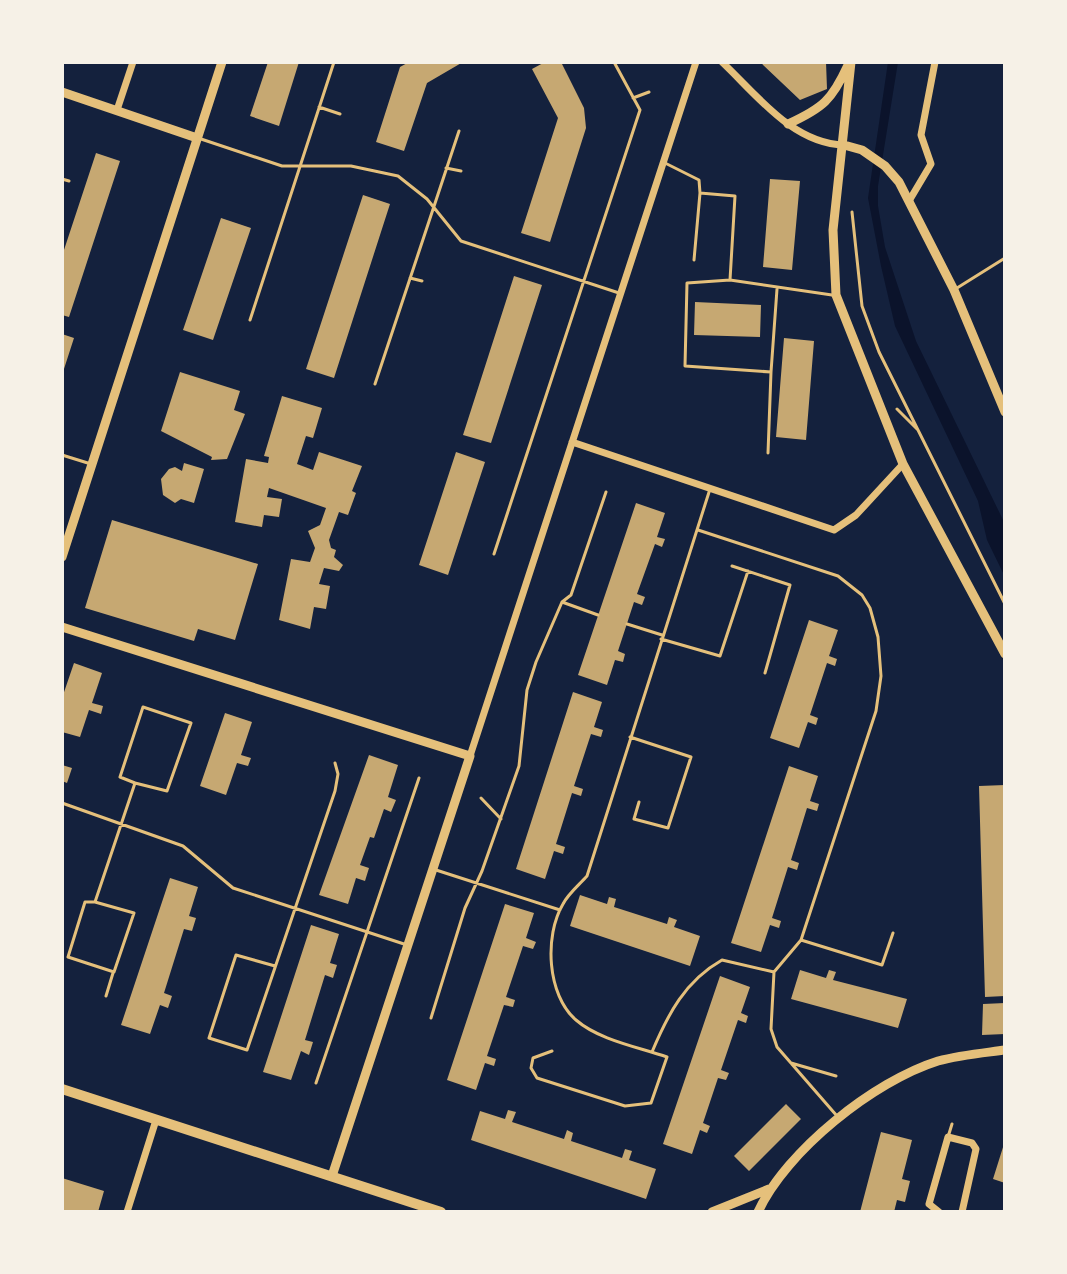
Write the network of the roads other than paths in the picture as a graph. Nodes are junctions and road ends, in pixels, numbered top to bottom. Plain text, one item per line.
1 (133, 62) edge
2 (222, 62) edge
3 (334, 62) edge
4 (614, 62) edge
5 (696, 62) edge
6 (722, 62) edge
7 (851, 62) edge
8 (935, 62) edge
9 (62, 92) edge
10 (649, 92) dead end
11 (633, 98) junction
12 (319, 107) junction
13 (117, 110) junction
14 (340, 114) dead end
15 (788, 124) junction
16 (459, 131) dead end
17 (197, 138) junction
18 (844, 145) junction
19 (663, 162) junction
20 (301, 165) junction
21 (446, 168) junction
22 (461, 171) dead end
23 (62, 179) edge
24 (69, 181) dead end
25 (700, 193) junction
26 (909, 201) junction
27 (434, 206) junction
28 (1005, 258) edge
29 (694, 260) dead end
30 (410, 278) junction
31 (730, 280) junction
32 (422, 281) dead end
33 (581, 281) junction
34 (777, 289) junction
35 (954, 290) junction
36 (620, 294) junction
37 (836, 295) junction
38 (250, 320) dead end
39 (771, 372) junction
40 (375, 384) dead end
41 (1005, 412) edge
42 (572, 442) junction
43 (768, 453) dead end
44 (62, 455) edge
45 (91, 464) junction
46 (903, 464) junction
47 (710, 489) junction
48 (606, 492) dead end
49 (698, 530) junction
50 (494, 554) dead end
51 (62, 557) edge
52 (732, 566) dead end
53 (748, 571) junction
54 (562, 602) junction
55 (598, 615) dead end
56 (627, 624) dead end
57 (62, 627) edge
58 (662, 638) junction
59 (1005, 654) edge
60 (765, 673) dead end
61 (630, 737) junction
62 (470, 756) junction
63 (335, 763) dead end
64 (419, 778) dead end
65 (135, 783) junction
66 (481, 798) dead end
67 (639, 802) dead end
68 (62, 803) edge
69 (501, 819) junction
70 (122, 823) junction
71 (433, 869) junction
72 (477, 882) junction
73 (95, 902) junction
74 (294, 908) junction
75 (560, 910) junction
76 (367, 932) junction
77 (893, 933) dead end
78 (801, 940) junction
79 (408, 945) junction
80 (275, 966) junction
81 (114, 972) junction
82 (774, 972) junction
83 (106, 996) dead end
84 (431, 1018) dead end
85 (1005, 1050) edge
86 (552, 1051) dead end
87 (652, 1052) junction
88 (791, 1063) junction
89 (836, 1076) dead end
90 (316, 1083) dead end
91 (62, 1089) edge
92 (839, 1119) junction
93 (156, 1120) junction
94 (952, 1124) dead end
95 (948, 1137) junction
96 (332, 1176) junction
97 (769, 1189) junction
98 (127, 1212) edge
99 (441, 1212) edge
100 (712, 1212) edge
101 (758, 1212) edge
102 (939, 1212) edge
103 (962, 1212) edge

1 - 13 street
2 - 17 street
3 - 12 lane
4 - 11 lane
5 - 19 street
6 - 15 street
7 - 15 street
7 - 18 street
8 - 26 street
9 - 13 street
10 - 11 lane
11 - 33 lane
12 - 14 lane
12 - 20 lane
13 - 17 street
15 - 18 street
16 - 21 lane
17 - 20 lane
17 - 45 street
18 - 26 street
18 - 37 street
19 - 25 lane
19 - 36 street
20 - 27 lane
20 - 38 lane
21 - 22 lane
21 - 27 lane
23 - 24 lane
25 - 29 lane
25 - 31 lane
26 - 35 street
27 - 30 lane
27 - 33 lane
28 - 35 lane
30 - 32 lane
30 - 40 lane
31 - 34 lane
31 - 39 lane
33 - 36 lane
33 - 50 lane
34 - 37 lane
34 - 39 lane
35 - 41 street
36 - 42 street
37 - 46 street
39 - 43 lane
42 - 47 street
42 - 62 street
44 - 45 lane
45 - 51 street
46 - 47 street
46 - 59 street
47 - 49 lane
48 - 54 lane
49 - 58 lane
49 - 78 lane
52 - 53 lane
53 - 58 lane
53 - 60 lane
54 - 55 lane
54 - 69 lane
56 - 58 lane
57 - 62 street
58 - 61 lane
61 - 67 lane
61 - 75 lane
62 - 71 street
63 - 74 lane
64 - 76 lane
65 - 65 lane
65 - 70 lane
66 - 69 lane
68 - 70 lane
69 - 72 lane
70 - 73 lane
70 - 74 lane
71 - 72 lane
71 - 79 street
72 - 75 lane
72 - 84 lane
73 - 81 lane
73 - 81 lane
74 - 76 lane
74 - 80 lane
75 - 87 lane
76 - 79 lane
76 - 90 lane
77 - 78 lane
78 - 82 lane
79 - 96 street
80 - 80 lane
81 - 83 lane
82 - 87 lane
82 - 88 lane
85 - 92 street
86 - 87 lane
88 - 89 lane
88 - 92 lane
91 - 93 main road
92 - 97 street
93 - 96 main road
93 - 98 street
94 - 95 lane
95 - 102 street
95 - 103 street
96 - 99 main road
97 - 100 street
97 - 101 street

